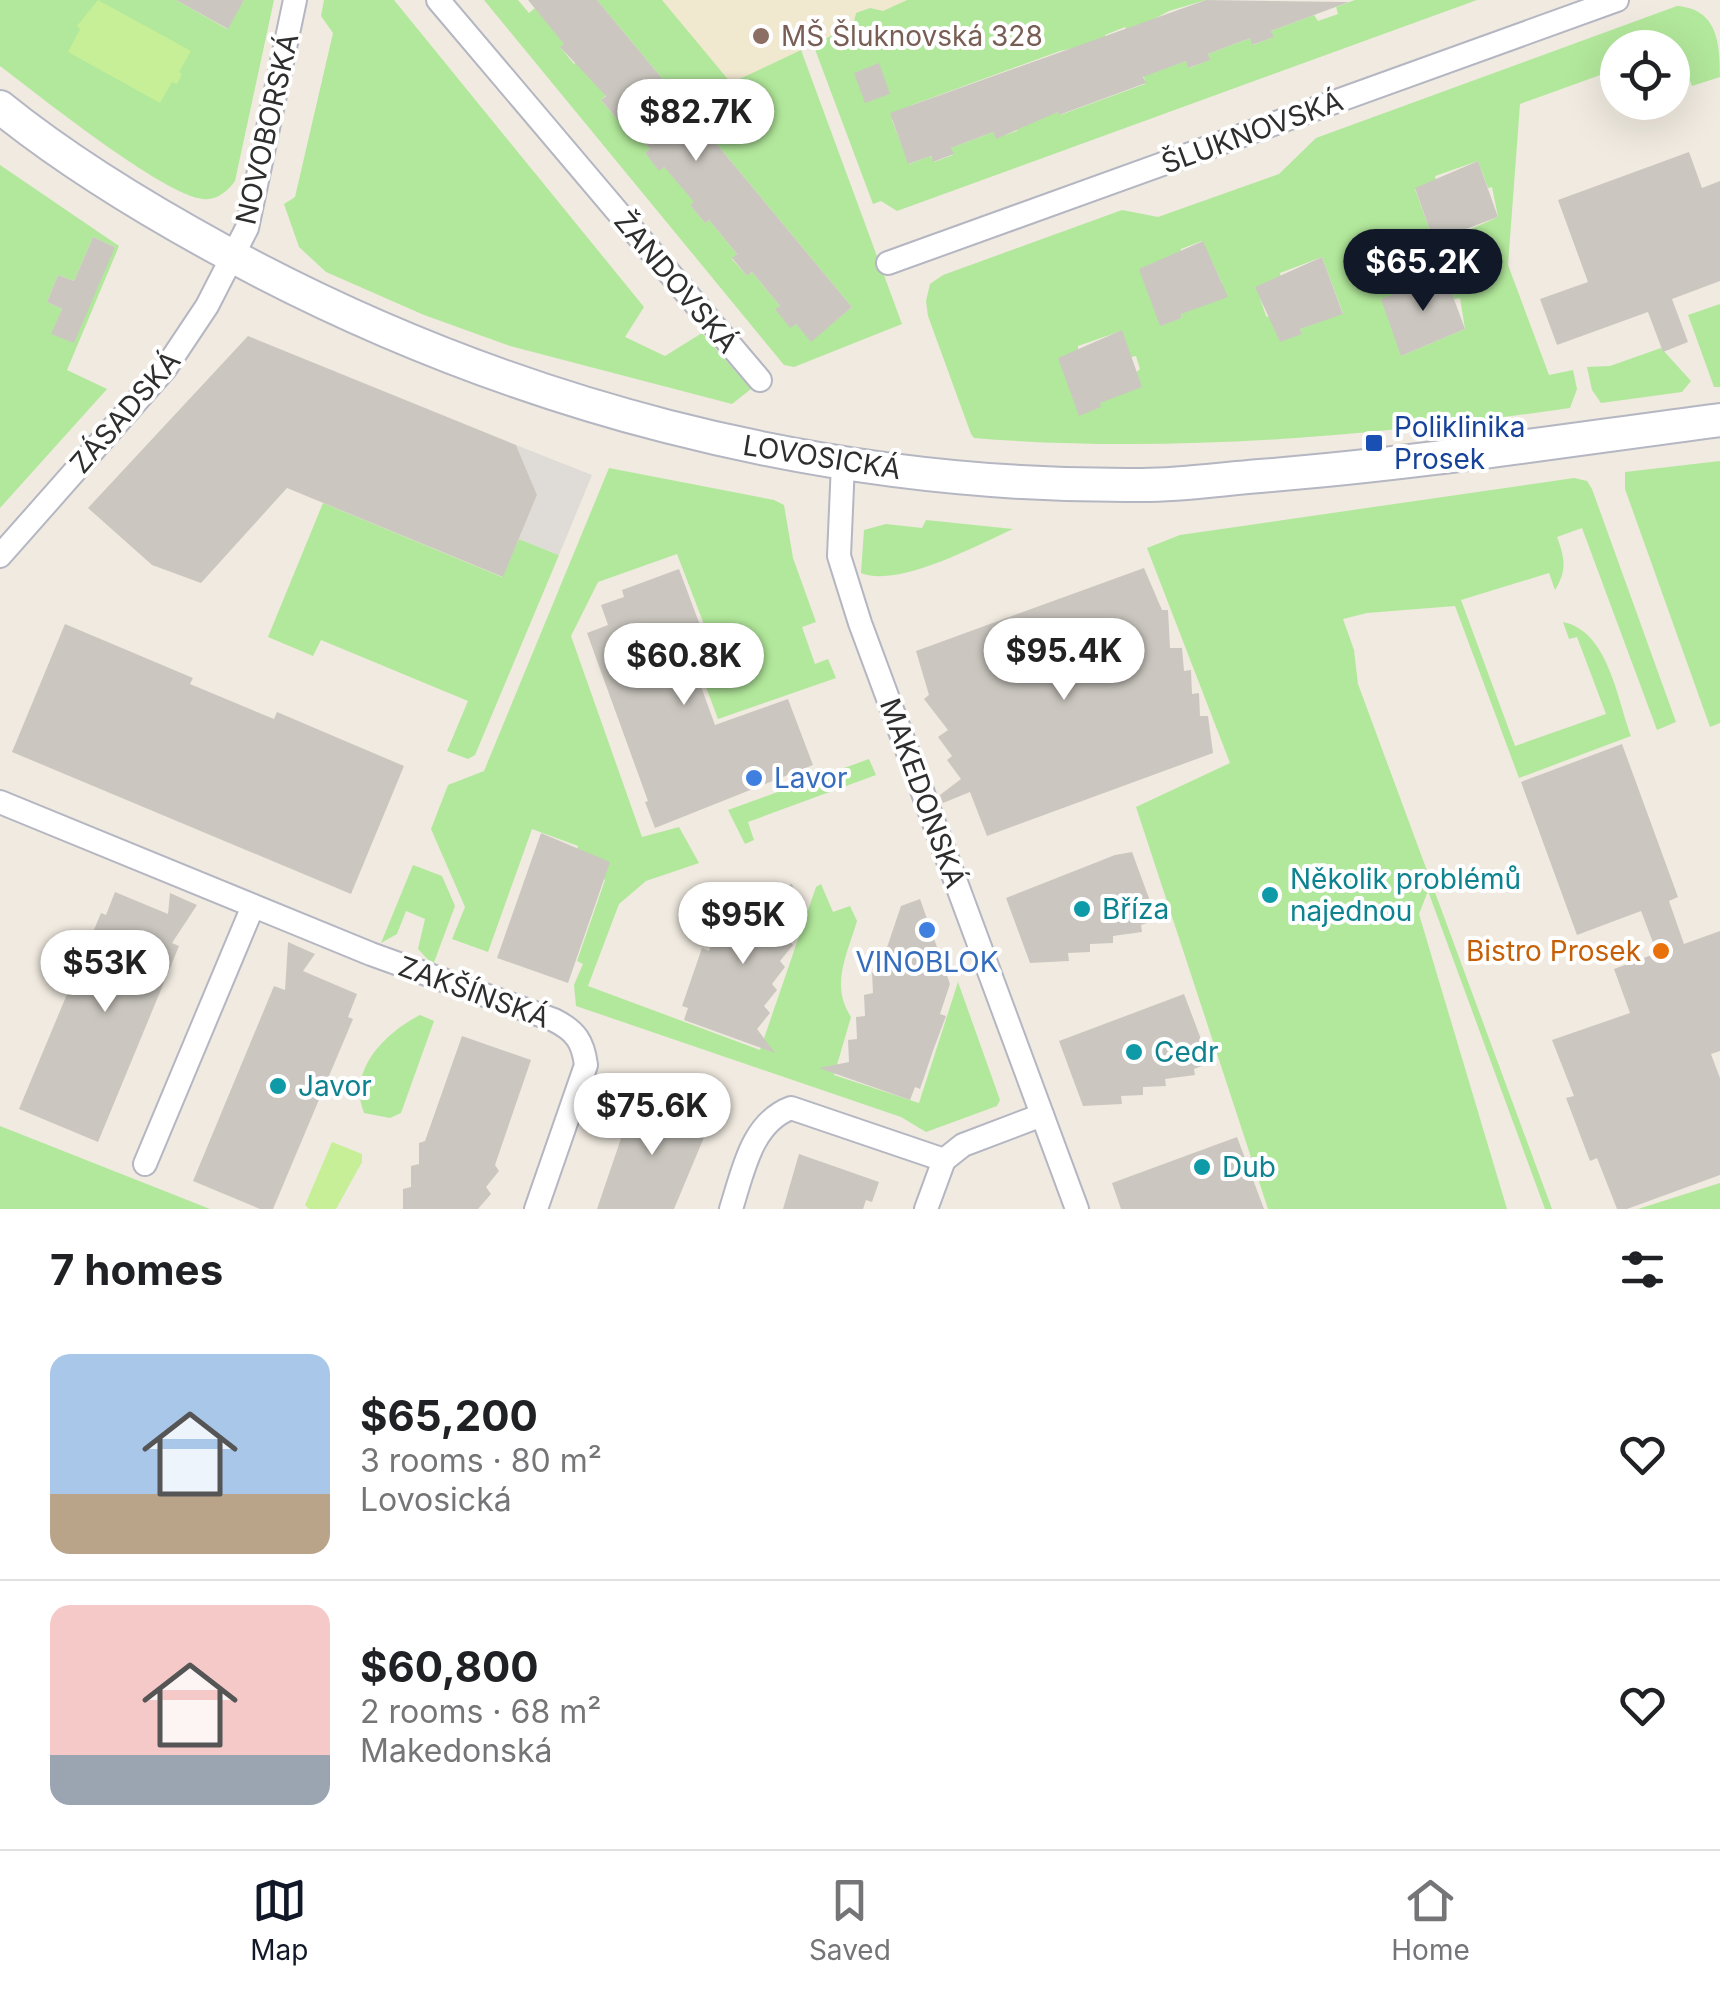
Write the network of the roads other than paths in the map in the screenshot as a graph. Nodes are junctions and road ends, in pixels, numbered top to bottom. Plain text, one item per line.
1 (296, 0) edge
2 (438, 0) edge
3 (1617, 0) edge
4 (0, 107) edge
5 (234, 256) junction
6 (888, 263) dead end
7 (760, 380) dead end
8 (1720, 420) edge
9 (843, 463) junction
10 (0, 556) edge
11 (0, 802) edge
12 (253, 906) junction
13 (1042, 1115) junction
14 (944, 1160) junction
15 (145, 1164) dead end
16 (536, 1209) edge
17 (730, 1209) edge
18 (926, 1209) edge
19 (1077, 1209) edge

1 - 5 street, NOVOBORSKÁ
2 - 7 street, ŽANDOVSKÁ
3 - 6 street, ŠLUKNOVSKÁ
4 - 5 street, LOVOSICKÁ
5 - 9 street, LOVOSICKÁ
5 - 10 street, ZÁSADSKÁ
8 - 9 street, LOVOSICKÁ
9 - 13 street, MAKEDONSKÁ
11 - 12 street, ZAKŠÍNSKÁ
12 - 15 street
12 - 16 street, ZAKŠÍNSKÁ
13 - 14 street
13 - 19 street, MAKEDONSKÁ
14 - 17 street
14 - 18 street

